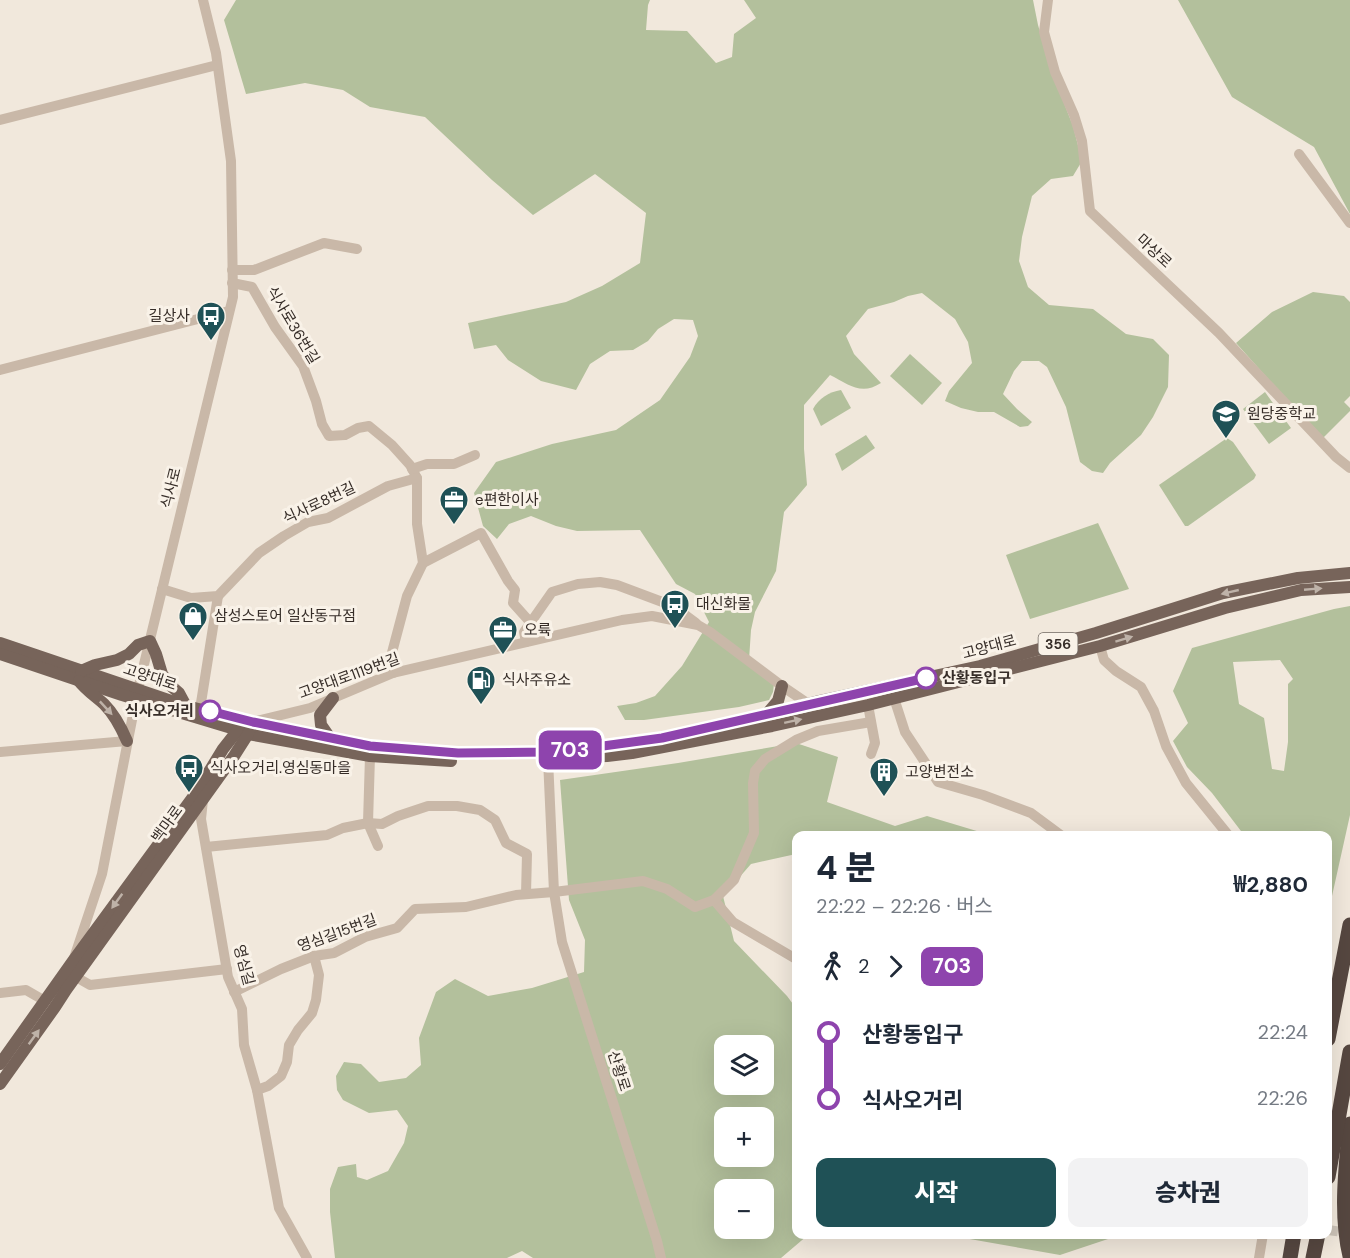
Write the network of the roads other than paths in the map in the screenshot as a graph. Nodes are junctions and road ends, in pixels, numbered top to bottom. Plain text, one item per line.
1 (203, 0) edge
2 (1048, 0) edge
3 (217, 65) junction
4 (0, 120) edge
5 (1299, 154) dead end
6 (1350, 223) edge
7 (357, 249) dead end
8 (232, 270) junction
9 (232, 283) junction
10 (229, 311) junction
11 (0, 370) edge
12 (475, 455) dead end
13 (1350, 468) edge
14 (414, 474) junction
15 (423, 563) junction
16 (1350, 573) edge
17 (1350, 587) edge
18 (162, 589) junction
19 (218, 596) junction
20 (530, 622) junction
21 (698, 625) junction
22 (150, 641) junction
23 (526, 642) junction
24 (0, 643) edge
25 (1100, 646) junction
26 (0, 654) edge
27 (393, 673) junction
28 (79, 675) junction
29 (782, 686) junction
30 (137, 694) junction
31 (333, 698) junction
32 (894, 698) junction
33 (806, 704) junction
34 (186, 705) junction
35 (868, 705) junction
36 (200, 709) junction
37 (766, 715) junction
38 (815, 716) junction
39 (871, 722) junction
40 (246, 729) junction
41 (330, 738) junction
42 (127, 741) junction
43 (0, 752) edge
44 (871, 754) dead end
45 (369, 756) junction
46 (548, 759) junction
47 (203, 800) junction
48 (368, 823) junction
49 (1055, 831) edge
50 (1225, 831) edge
51 (378, 846) dead end
52 (206, 847) junction
53 (554, 892) junction
54 (526, 894) junction
55 (714, 900) junction
56 (1350, 925) edge
57 (314, 956) junction
58 (792, 957) edge
59 (73, 961) junction
60 (227, 969) junction
61 (76, 977) junction
62 (234, 992) junction
63 (0, 993) edge
64 (45, 1001) junction
65 (1332, 1018) edge
66 (1350, 1052) edge
67 (0, 1064) edge
68 (0, 1084) edge
69 (257, 1090) junction
70 (1350, 1124) edge
71 (1332, 1154) edge
72 (1262, 1239) edge
73 (1293, 1239) edge
74 (1316, 1239) edge
75 (1350, 1256) edge
76 (307, 1258) edge
77 (661, 1258) edge
78 (1259, 1258) edge
79 (1290, 1258) edge
80 (1313, 1258) edge

1 - 3 street, 식사로
2 - 13 street, 마상로
3 - 4 street
3 - 8 street, 식사로
5 - 6 street
7 - 8 street, 식사로36번길
8 - 9 street, 식사로
9 - 10 street, 식사로
9 - 14 street, 식사로36번길
10 - 11 street
10 - 18 street, 식사로
12 - 14 street
14 - 15 street
14 - 19 street, 식사로8번길
15 - 20 street
15 - 27 street
16 -> 33 main road, 고양대로 / 356
25 -> 17 main road, 고양대로 / 356
18 - 19 street
18 - 22 street, 식사로
19 - 36 street
20 - 21 street, 고양대로1119번길
20 - 23 street, 고양대로1119번길
21 - 23 street, 고양대로1119번길
21 - 29 street, 고양대로1119번길
22 - 28 main road
22 - 30 street, 식사로
22 - 34 main road
23 - 27 street, 고양대로1119번길
24 - 28 main road, 고양대로 / 356
25 - 32 main road, 고양대로 / 356
25 - 50 street
26 - 28 main road, 고양대로 / 356
27 - 31 street, 고양대로1119번길
28 - 30 main road, 고양대로 / 356
28 -> 42 main road
29 - 33 street, 고양대로1119번길
29 - 37 main road
30 - 34 main road, 고양대로 / 356
30 - 40 main road, 고양대로 / 356
30 - 42 street, 식사로
31 - 40 street, 고양대로1119번길
31 - 41 main road
32 - 35 main road, 고양대로 / 356
32 - 49 street
33 - 37 main road, 고양대로 / 356
33 - 38 street, 고양대로1119번길
34 - 36 main road, 고양대로 / 356
35 - 38 main road, 고양대로 / 356
35 - 39 street
36 - 40 main road, 고양대로 / 356
37 - 41 main road, 고양대로 / 356
46 -> 38 main road, 고양대로 / 356
39 - 44 street
39 - 55 street
40 - 41 main road, 고양대로 / 356
40 - 45 main road, 고양대로 / 356
40 - 47 main road, 백마로
40 -> 59 main road, 백마로
42 - 43 street
42 - 59 street, 식사로
45 - 46 main road, 고양대로 / 356
45 - 48 street
46 - 53 street, 산황로
47 - 52 street, 영심길
47 - 61 main road, 백마로
48 - 51 street
48 - 52 street
48 - 54 street
52 - 60 street, 영심길
53 - 54 street, 영심길15번길
53 - 55 street
53 - 77 street, 산황로
54 - 57 street, 영심길15번길
55 - 58 street
56 - 65 highway
57 - 62 street, 영심길15번길
57 - 69 street
59 - 61 street, 식사로
59 - 64 main road, 백마로
60 - 61 street
60 - 62 street, 영심길
68 -> 61 main road, 백마로
62 - 69 street, 영심길
63 - 64 street
64 - 67 main road, 백마로
66 - 71 highway
69 - 76 street, 영심길
70 - 75 highway
72 - 78 street
73 - 79 highway
74 - 80 highway

